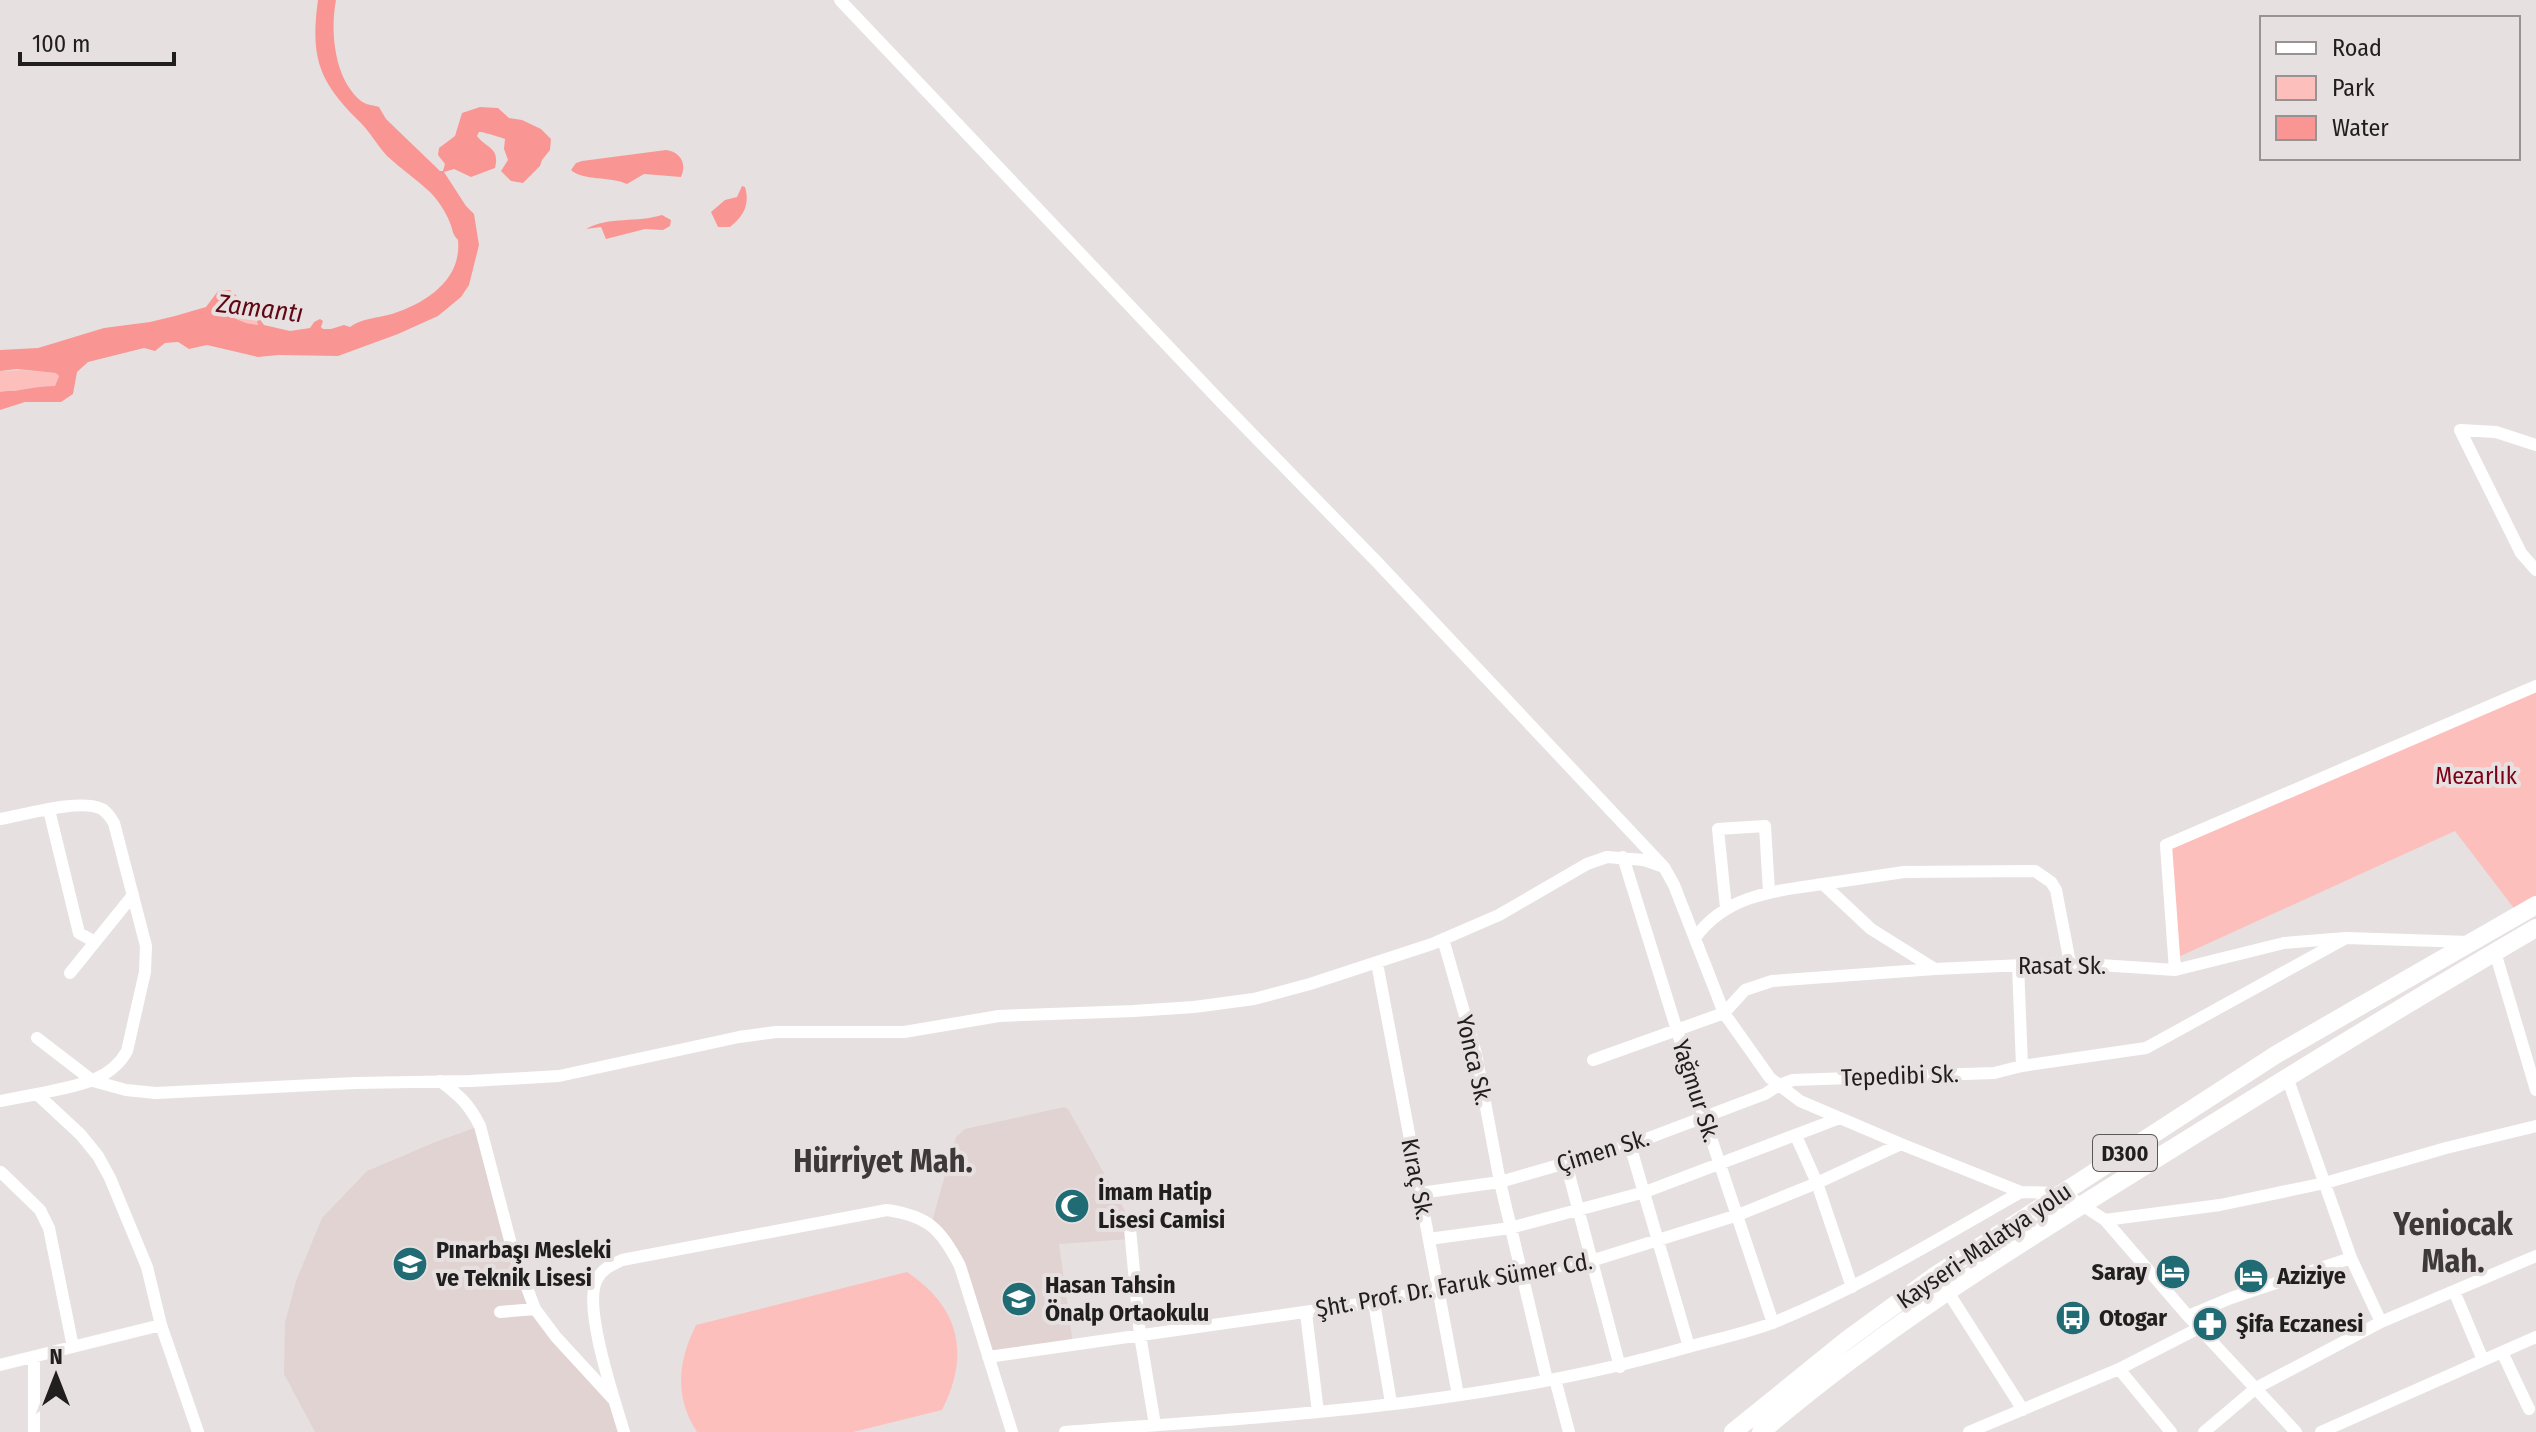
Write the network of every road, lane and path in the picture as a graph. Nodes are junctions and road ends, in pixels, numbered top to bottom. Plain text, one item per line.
1 (840, 0) edge
2 (2536, 445) edge
3 (2536, 570) edge
4 (2536, 686) edge
5 (49, 810) junction
6 (0, 819) edge
7 (1623, 857) junction
8 (1664, 867) junction
9 (1823, 884) junction
10 (1769, 891) junction
11 (133, 895) junction
12 (2536, 905) edge
13 (1726, 908) junction
14 (2536, 928) edge
15 (1695, 938) junction
16 (2346, 938) junction
17 (1443, 939) junction
18 (95, 942) junction
19 (2472, 943) junction
20 (2495, 952) junction
21 (1377, 963) junction
22 (2070, 963) junction
23 (2018, 965) junction
24 (1935, 969) junction
25 (2175, 970) junction
26 (70, 973) dead end
27 (1724, 1013) junction
28 (1676, 1031) junction
29 (37, 1038) dead end
30 (1593, 1060) dead end
31 (2022, 1066) junction
32 (2287, 1077) junction
33 (93, 1081) junction
34 (440, 1081) junction
35 (1779, 1085) junction
36 (2536, 1090) edge
37 (37, 1094) junction
38 (0, 1101) edge
39 (1704, 1117) junction
40 (1840, 1118) junction
41 (2536, 1126) edge
42 (1796, 1136) junction
43 (1901, 1144) junction
44 (1630, 1145) junction
45 (1566, 1163) junction
46 (1719, 1163) junction
47 (0, 1172) edge
48 (1500, 1182) junction
49 (1817, 1183) junction
50 (2325, 1183) junction
51 (1645, 1192) junction
52 (2021, 1192) junction
53 (1420, 1193) junction
54 (2064, 1193) junction
55 (2082, 1205) junction
56 (1578, 1210) junction
57 (1738, 1215) junction
58 (1129, 1218) dead end
59 (2105, 1220) junction
60 (1510, 1228) junction
61 (1429, 1239) junction
62 (1658, 1241) junction
63 (2536, 1256) edge
64 (2351, 1258) junction
65 (1591, 1261) junction
66 (1520, 1272) junction
67 (1852, 1287) junction
68 (1438, 1291) junction
69 (2454, 1291) junction
70 (1948, 1292) junction
71 (1374, 1302) junction
72 (535, 1309) junction
73 (500, 1312) dead end
74 (1306, 1313) junction
75 (2188, 1316) junction
76 (2381, 1322) junction
77 (1773, 1323) junction
78 (161, 1325) junction
79 (2199, 1328) junction
80 (1140, 1335) junction
81 (2536, 1337) edge
82 (73, 1347) junction
83 (1689, 1347) junction
84 (2502, 1352) junction
85 (34, 1357) junction
86 (988, 1357) junction
87 (2483, 1360) junction
88 (0, 1365) edge
89 (1620, 1367) junction
90 (2119, 1369) junction
91 (1551, 1380) junction
92 (2256, 1388) junction
93 (1458, 1395) junction
94 (615, 1401) junction
95 (1391, 1403) junction
96 (2529, 1409) dead end
97 (2023, 1410) junction
98 (1318, 1412) junction
99 (1162, 1427) edge
100 (1766, 1430) edge
101 (34, 1432) edge
102 (198, 1432) edge
103 (624, 1432) edge
104 (1012, 1432) edge
105 (1065, 1432) edge
106 (1569, 1432) edge
107 (1733, 1432) edge
108 (1969, 1432) edge
109 (2171, 1432) edge
110 (2204, 1432) edge
111 (2296, 1432) edge
112 (2321, 1432) edge

1 - 8 street
2 - 3 street
4 - 25 street
5 - 6 street
5 - 11 street
5 - 18 street
7 - 8 street
7 - 17 street
7 - 28 street, Yağmur Sk.
8 - 15 street
9 - 10 street
9 - 22 street
9 - 24 street
10 - 13 street
10 - 13 street
11 - 18 street
11 - 33 street
12 - 19 highway, Kayseri-Malatya yolu / D300
13 - 15 street
14 - 20 highway, Kayseri-Malatya yolu / D300
15 - 27 street
16 - 19 street, Rasat Sk.
16 - 25 street, Rasat Sk.
16 - 31 street, Tepedibi Sk.
17 - 21 street
17 - 48 street, Yonca Sk.
18 - 26 street
19 - 54 highway, Kayseri-Malatya yolu / D300
20 - 32 highway, Kayseri-Malatya yolu / D300
20 - 36 street
21 - 34 street
21 - 53 street, Kıraç Sk.
22 - 23 street, Rasat Sk.
22 - 25 street, Rasat Sk.
23 - 24 street, Rasat Sk.
23 - 31 street
24 - 27 street, Rasat Sk.
27 - 28 street
27 - 35 street
28 - 30 street
28 - 39 street, Yağmur Sk.
29 - 33 street
31 - 35 street, Tepedibi Sk.
32 - 50 street
32 - 55 highway, Kayseri-Malatya yolu / D300
33 - 34 street
33 - 37 street
34 - 72 street
35 - 39 street, Çimen Sk.
35 - 40 street
37 - 38 street
37 - 78 street
39 - 44 street, Çimen Sk.
39 - 46 street, Yağmur Sk.
40 - 42 street
40 - 43 street
41 - 50 street
42 - 46 street
42 - 49 street
43 - 49 street, Şht. Prof. Dr. Faruk Sümer Cd.
43 - 52 street
44 - 45 street, Çimen Sk.
44 - 51 street
45 - 48 street, Çimen Sk.
45 - 56 street
46 - 51 street
46 - 57 street, Yağmur Sk.
47 - 82 street
48 - 53 street, Çimen Sk.
48 - 60 street, Yonca Sk.
49 - 57 street, Şht. Prof. Dr. Faruk Sümer Cd.
49 - 67 street
50 - 59 street
50 - 64 street
51 - 56 street
51 - 62 street
52 - 54 street
52 - 67 street
53 - 61 street, Kıraç Sk.
54 - 55 street
54 - 107 highway, Kayseri-Malatya yolu / D300
55 - 59 street
55 - 70 highway, Kayseri-Malatya yolu / D300
56 - 60 street
56 - 65 street
57 - 62 street, Şht. Prof. Dr. Faruk Sümer Cd.
57 - 77 street, Yağmur Sk.
58 - 80 street
59 - 75 street
60 - 61 street
60 - 66 street, Yonca Sk.
61 - 68 street, Kıraç Sk.
62 - 65 street, Şht. Prof. Dr. Faruk Sümer Cd.
62 - 83 street
63 - 69 street
64 - 75 street
64 - 76 street
65 - 66 street, Şht. Prof. Dr. Faruk Sümer Cd.
65 - 89 street
66 - 68 street, Şht. Prof. Dr. Faruk Sümer Cd.
66 - 91 street, Yonca Sk.
67 - 77 street
68 - 71 street, Şht. Prof. Dr. Faruk Sümer Cd.
68 - 93 street, Kıraç Sk.
69 - 76 street
69 - 87 street
70 - 97 street
70 - 100 highway, Kayseri-Malatya yolu / D300
71 - 74 street, Şht. Prof. Dr. Faruk Sümer Cd.
71 - 95 street
72 - 73 street
72 - 94 street
74 - 80 street, Şht. Prof. Dr. Faruk Sümer Cd.
74 - 98 street
75 - 79 street
76 - 92 street
77 - 83 street
78 - 82 street
78 - 102 street
79 - 90 street
79 - 92 street
80 - 86 street, Şht. Prof. Dr. Faruk Sümer Cd.
80 - 99 street
81 - 84 street
82 - 85 street
83 - 89 street
84 - 87 street
84 - 96 street
85 - 88 street
85 - 101 street
86 - 94 street
86 - 104 street
87 - 112 street
89 - 91 street
90 - 97 street
90 - 109 street
91 - 93 street
91 - 106 street, Yonca Sk.
92 - 110 street
92 - 111 street
93 - 95 street
94 - 103 street
95 - 98 street
97 - 108 street
98 - 99 street
99 - 105 street

